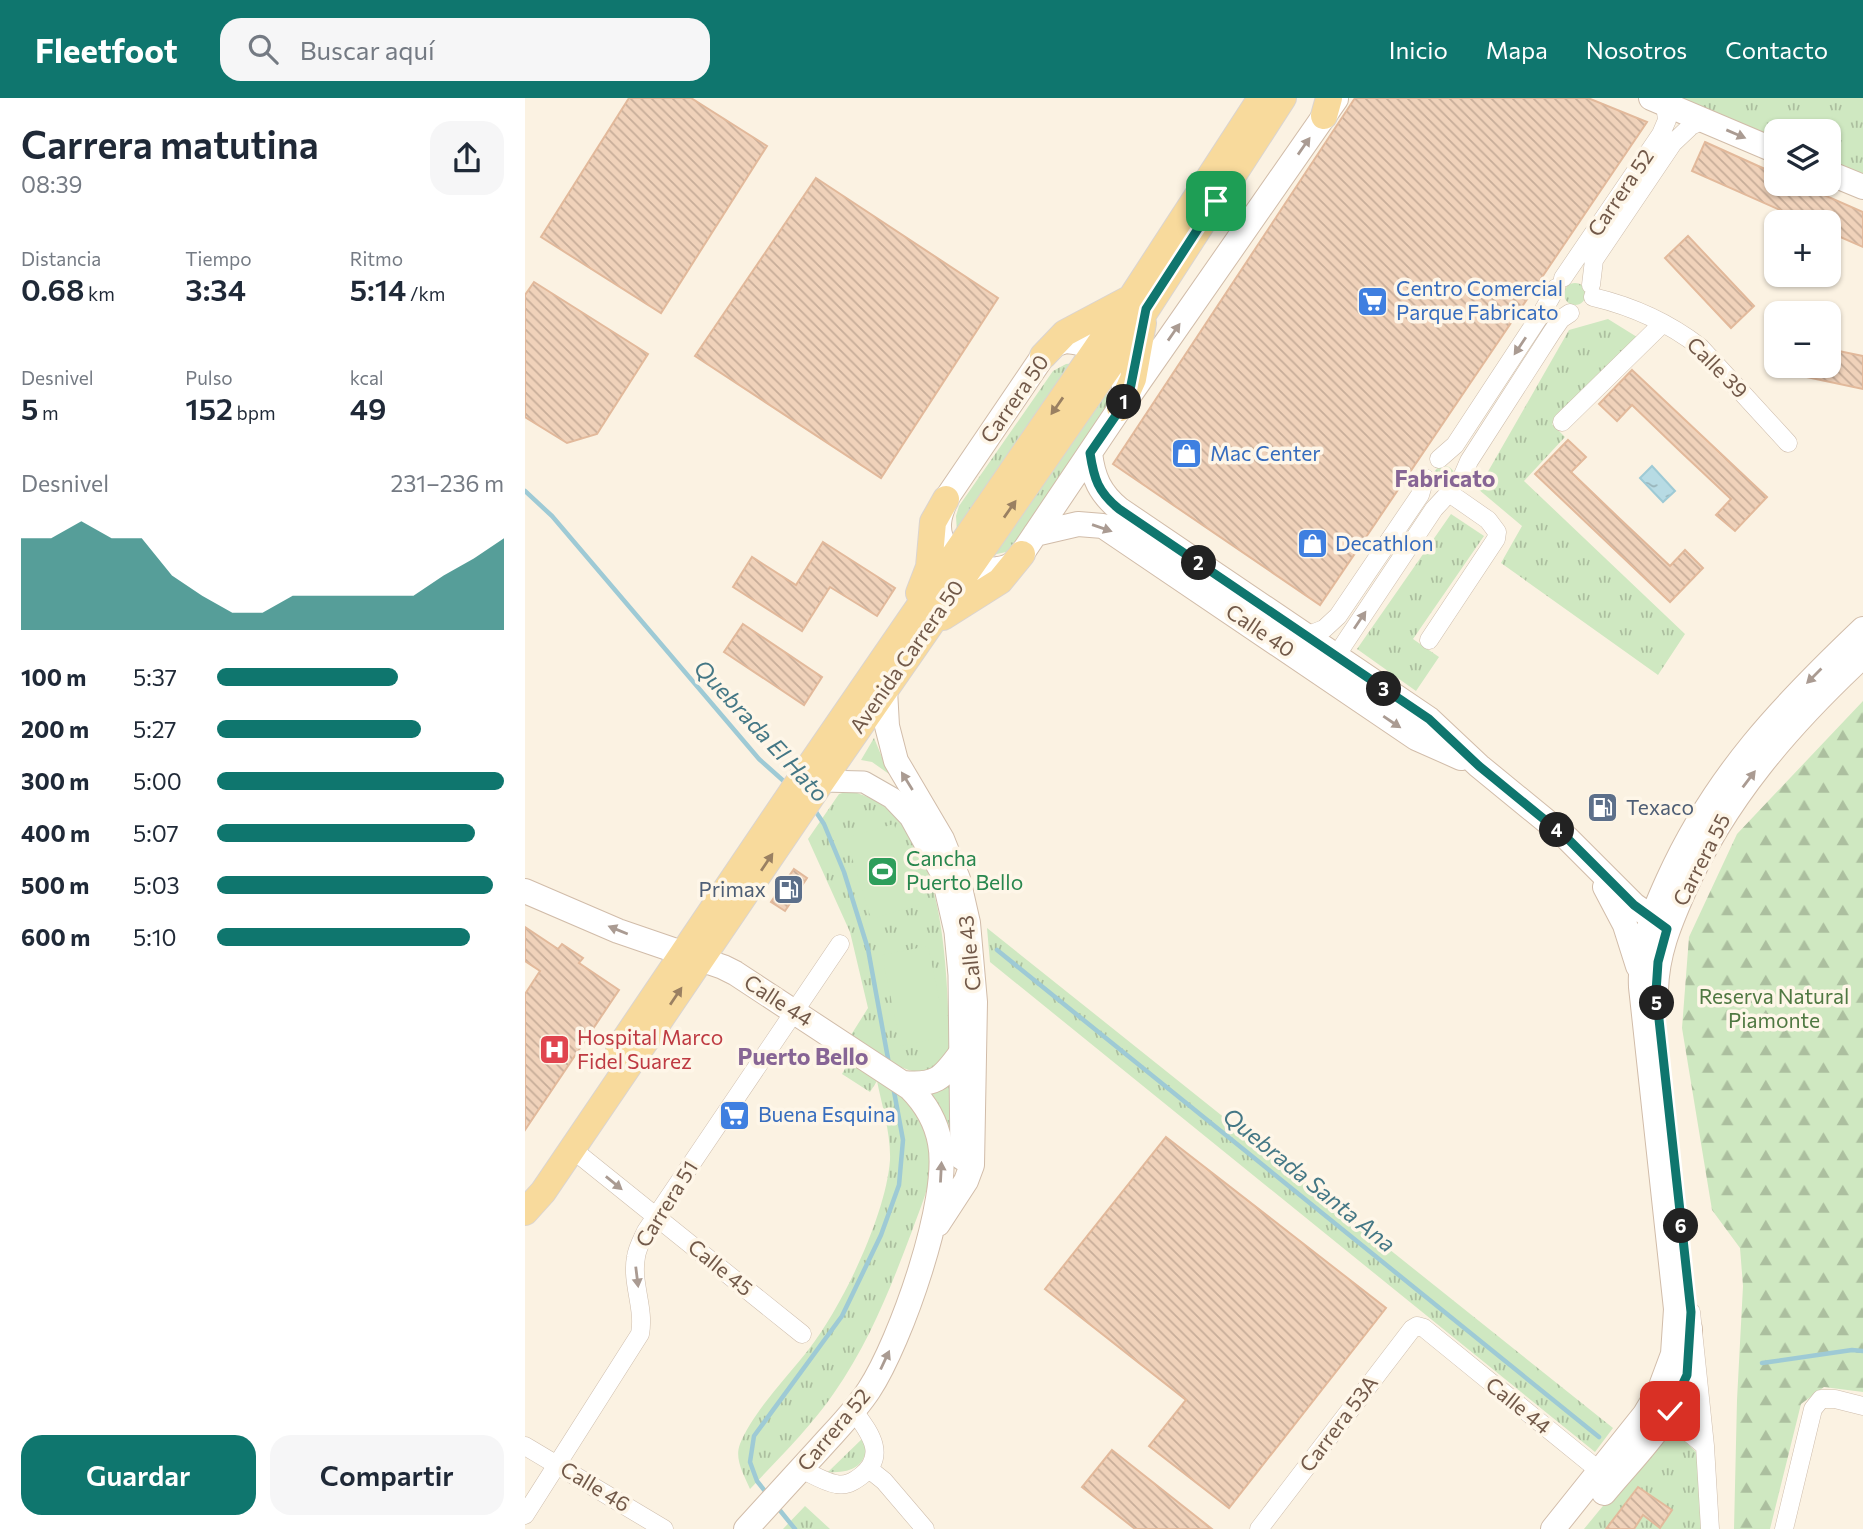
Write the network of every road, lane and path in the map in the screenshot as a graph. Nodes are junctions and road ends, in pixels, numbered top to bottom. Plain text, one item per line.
1 (1261, 98) edge
2 (1283, 98) edge
3 (1658, 101) edge
4 (1330, 104) edge
5 (1703, 120) junction
6 (1764, 145) edge
7 (1841, 178) edge
8 (1863, 187) edge
9 (1560, 283) junction
10 (1592, 291) junction
11 (1139, 303) junction
12 (1570, 313) junction
13 (1663, 323) junction
14 (1104, 355) junction
15 (1043, 356) junction
16 (1121, 408) junction
17 (1562, 422) dead end
18 (1788, 443) dead end
19 (1090, 453) junction
20 (1439, 459) junction
21 (1463, 475) junction
22 (1425, 478) junction
23 (1449, 496) junction
24 (946, 499) junction
25 (1029, 544) junction
26 (963, 560) junction
27 (1863, 629) edge
28 (1307, 636) junction
29 (909, 638) junction
30 (1429, 640) dead end
31 (1863, 656) edge
32 (1326, 663) junction
33 (885, 690) junction
34 (814, 782) junction
35 (1593, 864) junction
36 (1670, 876) junction
37 (525, 891) edge
38 (1659, 923) junction
39 (840, 944) dead end
40 (692, 956) junction
41 (1641, 973) junction
42 (794, 1011) junction
43 (960, 1054) junction
44 (903, 1083) junction
45 (572, 1149) junction
46 (525, 1186) edge
47 (961, 1190) junction
48 (525, 1212) edge
49 (656, 1217) junction
50 (929, 1239) junction
51 (1683, 1319) junction
52 (1424, 1328) joint
53 (802, 1334) dead end
54 (1863, 1406) edge
55 (854, 1411) junction
56 (1658, 1427) junction
57 (525, 1446) edge
58 (1705, 1446) junction
59 (557, 1465) junction
60 (801, 1469) junction
61 (869, 1469) junction
62 (1606, 1477) junction
63 (525, 1515) edge
64 (753, 1522) edge
65 (664, 1529) edge
66 (925, 1529) edge
67 (1259, 1529) edge
68 (1553, 1529) edge
69 (1575, 1529) edge
70 (1710, 1529) edge
71 (1784, 1529) edge

1 - 11 main road, Avenida Carrera 50
2 - 11 main road, Avenida Carrera 50
3 - 5 main road
3 - 9 street, Carrera 52
16 -> 4 main road
5 -> 6 main road
5 - 10 street, Carrera 52
7 - 8 main road
9 - 10 street
9 - 12 street
9 -> 20 street, Carrera 52
10 - 12 street
10 - 13 street, Calle 39
11 - 14 main road, Avenida Carrera 50
11 - 15 main road
11 - 16 main road
12 - 21 street
13 - 17 street
13 - 18 street, Calle 39
14 - 15 main road, Carrera 50
14 - 16 main road
14 - 26 main road, Avenida Carrera 50
15 - 24 main road, Carrera 50
16 - 19 main road
19 - 25 main road
19 - 28 main road, Calle 40
20 - 21 street
20 - 22 street
21 - 23 street
22 - 23 street
22 - 28 street
23 - 30 street
32 -> 23 street
24 - 26 main road, Carrera 50
24 - 29 main road
25 - 26 main road
25 - 29 main road
25 -> 32 main road, Calle 40
26 - 29 main road, Avenida Carrera 50
27 -> 36 main road, Carrera 55
28 - 32 main road, Calle 40
29 - 33 main road, Avenida Carrera 50
29 - 34 main road, Avenida Carrera 50
38 -> 31 main road, Carrera 55
32 - 35 main road, Calle 40
33 - 34 main road, Avenida Carrera 50
47 -> 33 main road, Calle 43
34 - 40 main road, Avenida Carrera 50
34 - 43 street, Calle 43
35 - 36 main road
35 - 38 main road, Calle 40
35 - 41 main road
36 - 38 main road, Carrera 55
40 -> 37 main road, Calle 44
38 - 41 main road, Carrera 55
38 - 51 main road, Carrera 55
39 - 42 street, Carrera 51
40 - 42 main road, Calle 44
45 -> 40 main road, Avenida Carrera 50
40 - 46 main road, Avenida Carrera 50
41 - 51 main road, Carrera 55
42 - 44 main road, Calle 44
42 - 49 street, Carrera 51
43 - 44 main road
43 - 47 street, Calle 43
50 -> 44 main road, Calle 44
45 - 48 main road, Avenida Carrera 50
45 -> 49 street, Calle 45
47 - 50 main road, Calle 43
49 - 53 street, Calle 45
49 -> 59 street, Carrera 51
55 -> 50 main road, Carrera 52
51 - 56 main road
51 - 58 street, Carrera 55
51 - 62 main road
52 - 62 street, Calle 44
52 - 67 street, Carrera 53A
54 - 71 street
55 - 60 main road, Carrera 52
55 - 61 street
56 - 58 street
56 - 62 main road
57 - 59 street, Calle 46
58 - 70 street, Carrera 55
59 - 63 street, Carrera 51
59 - 65 street, Calle 46
60 - 61 street
60 - 64 main road, Carrera 52
61 - 66 street
62 - 68 main road
62 - 69 main road

